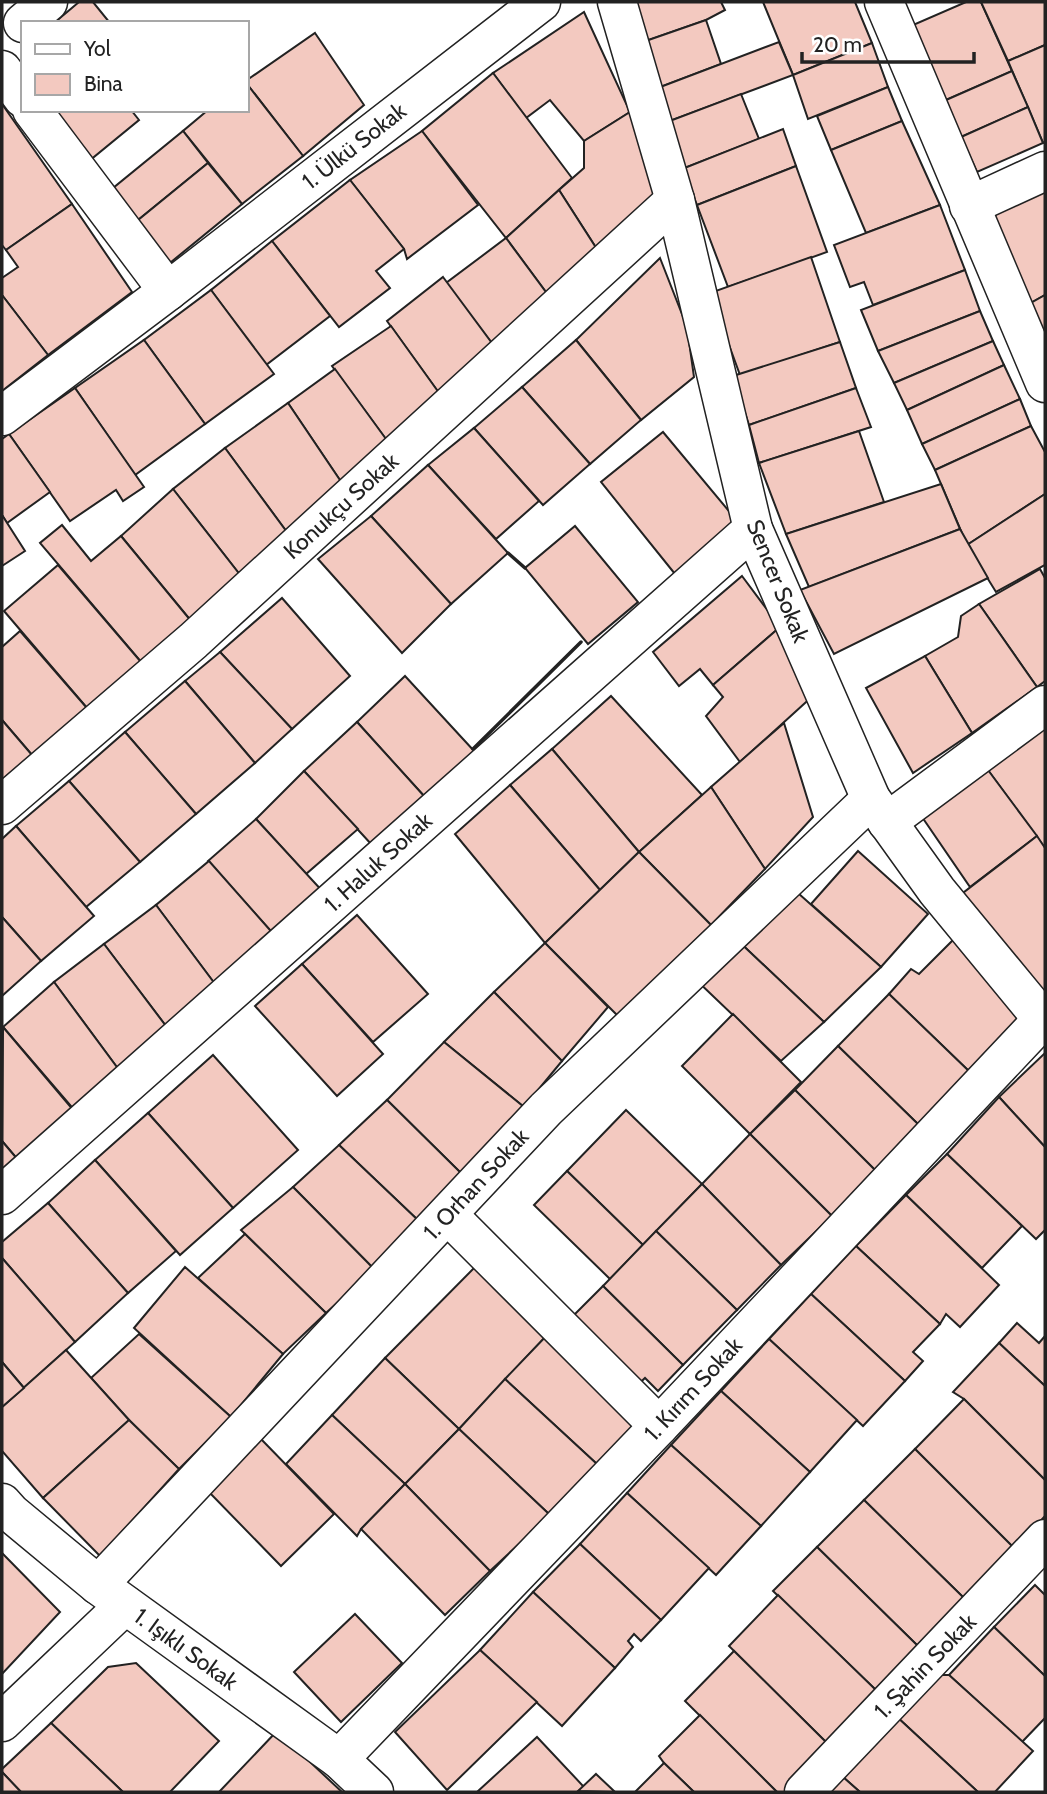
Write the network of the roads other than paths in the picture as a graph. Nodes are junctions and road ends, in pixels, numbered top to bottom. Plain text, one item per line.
1 (48, 2) edge
2 (541, 2) edge
3 (617, 2) edge
4 (884, 2) edge
5 (25, 21) edge
6 (21, 25) edge
7 (2, 41) edge
8 (2, 70) edge
9 (21, 95) edge
10 (34, 112) edge
11 (1045, 171) edge
12 (675, 200) junction
13 (969, 206) junction
14 (168, 291) junction
15 (1045, 383) edge
16 (2, 416) edge
17 (753, 529) junction
18 (1045, 705) edge
19 (2, 805) edge
20 (879, 811) junction
21 (1044, 1020) edge
22 (2, 1195) edge
23 (447, 1215) junction
24 (659, 1426) junction
25 (2, 1503) edge
26 (1045, 1539) edge
27 (111, 1595) junction
28 (2, 1722) edge
29 (340, 1759) junction
30 (374, 1792) edge
31 (804, 1792) edge

1 - 5 street
2 - 14 street, 1. Ülkü Sokak
3 - 12 street, Sencer Sokak
4 - 13 street
6 - 7 street
8 - 9 street
10 - 14 street
11 - 13 street
12 - 17 street, Sencer Sokak
12 - 19 street, Konukçu Sokak
13 - 15 street
14 - 16 street, 1. Ülkü Sokak
17 - 20 street, Sencer Sokak
17 - 22 street, 1. Haluk Sokak
18 - 20 street, 1. Orhan Sokak
20 - 21 street, Sencer Sokak
20 - 23 street, 1. Orhan Sokak
21 - 24 street, 1. Kırım Sokak
23 - 24 street
23 - 27 street, 1. Orhan Sokak
24 - 29 street, 1. Kırım Sokak
25 - 27 street, 1. Işıklı Sokak
26 - 31 street, 1. Şahin Sokak
27 - 28 street, 1. Orhan Sokak
27 - 29 street, 1. Işıklı Sokak
29 - 30 street, 1. Işıklı Sokak

